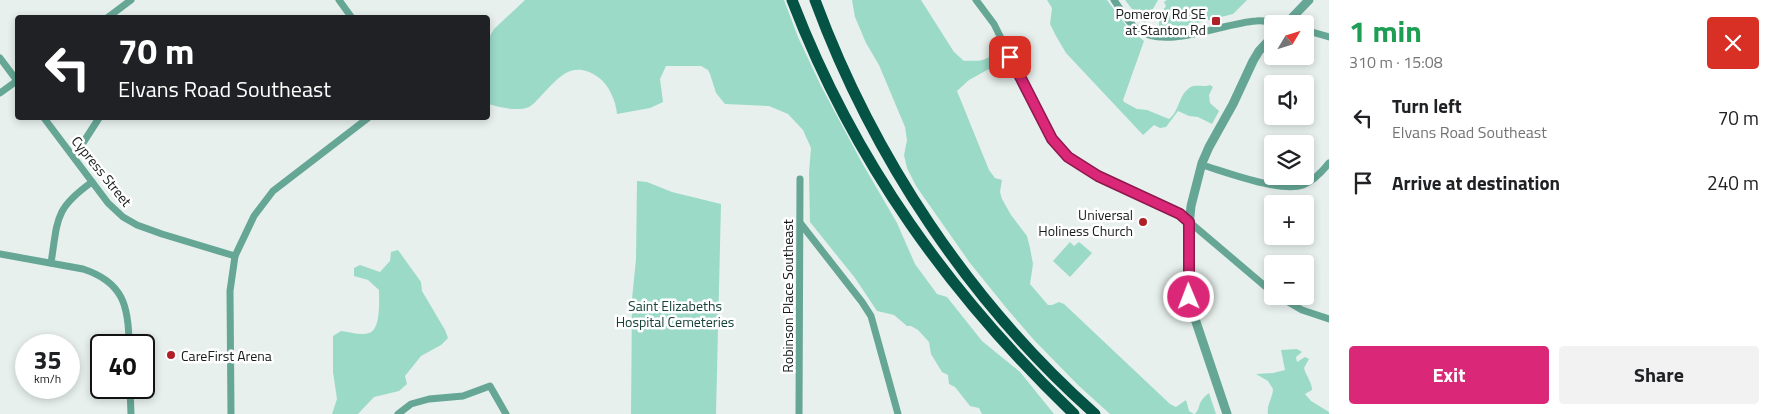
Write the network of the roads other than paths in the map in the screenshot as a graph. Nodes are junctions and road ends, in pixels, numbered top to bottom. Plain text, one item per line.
1 (131, 0) edge
2 (339, 0) edge
3 (792, 0) edge
4 (815, 0) edge
5 (976, 0) edge
6 (1114, 0) edge
7 (1309, 0) edge
8 (111, 15) edge
9 (350, 15) edge
10 (1295, 15) edge
11 (1264, 21) edge
12 (1314, 33) edge
13 (1329, 37) edge
14 (1264, 46) edge
15 (0, 58) edge
16 (15, 77) edge
17 (15, 82) edge
18 (0, 93) edge
19 (46, 120) edge
20 (98, 120) edge
21 (365, 120) edge
22 (74, 157) junction
23 (1329, 163) edge
24 (1202, 165) junction
25 (800, 179) dead end
26 (92, 182) junction
27 (1189, 222) junction
28 (801, 224) junction
29 (0, 254) edge
30 (235, 256) junction
31 (51, 263) junction
32 (1264, 285) edge
33 (1293, 305) edge
34 (1329, 320) edge
35 (128, 334) edge
36 (130, 399) edge
37 (131, 414) edge
38 (231, 414) edge
39 (398, 414) edge
40 (506, 414) edge
41 (799, 414) edge
42 (898, 414) edge
43 (1074, 414) edge
44 (1095, 414) edge
45 (1227, 414) edge

1 - 8 street
2 - 9 street
3 - 43 highway
4 - 44 highway
5 - 27 street
6 - 11 street
7 - 10 street
12 - 13 street
14 - 24 street
15 - 16 street
17 - 18 street
19 - 22 street, Cypress Street
20 - 22 street
21 - 30 street
22 - 26 street, Cypress Street
23 - 24 street
24 - 27 street
25 - 28 street, Robinson Place Southeast
26 - 30 street, Cypress Street
26 - 31 street
27 - 32 street
27 - 45 street
28 - 41 street, Robinson Place Southeast
28 - 42 street
29 - 31 street
30 - 38 street
31 - 35 street
33 - 34 street
36 - 37 street
39 - 40 street

